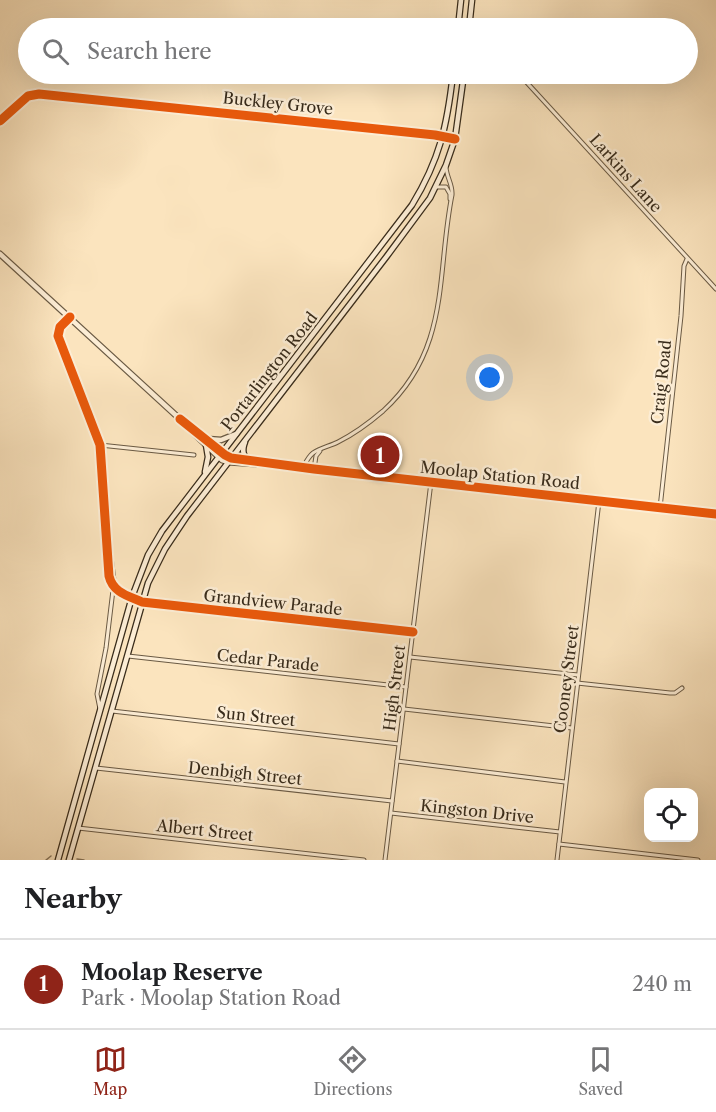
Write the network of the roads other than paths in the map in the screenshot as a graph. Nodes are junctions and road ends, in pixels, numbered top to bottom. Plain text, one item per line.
1 (461, 0) edge
2 (472, 0) edge
3 (459, 18) edge
4 (470, 18) edge
5 (451, 84) edge
6 (463, 84) edge
7 (528, 84) edge
8 (0, 120) edge
9 (443, 137) junction
10 (455, 139) junction
11 (446, 165) junction
12 (436, 187) junction
13 (450, 204) junction
14 (0, 254) edge
15 (687, 259) junction
16 (716, 289) edge
17 (70, 318) junction
18 (180, 419) junction
19 (236, 434) junction
20 (205, 438) junction
21 (246, 440) junction
22 (100, 445) junction
23 (206, 445) junction
24 (322, 449) junction
25 (220, 454) junction
26 (194, 455) dead end
27 (230, 460) junction
28 (251, 460) junction
29 (280, 466) junction
30 (303, 468) junction
31 (314, 469) junction
32 (202, 477) junction
33 (431, 482) junction
34 (599, 501) junction
35 (660, 508) junction
36 (716, 514) edge
37 (115, 586) junction
38 (132, 597) junction
39 (142, 602) junction
40 (413, 632) junction
41 (127, 656) junction
42 (410, 657) junction
43 (578, 675) junction
44 (577, 683) junction
45 (406, 687) junction
46 (682, 688) dead end
47 (100, 709) junction
48 (404, 709) junction
49 (111, 711) junction
50 (572, 728) junction
51 (399, 744) junction
52 (397, 761) junction
53 (95, 768) junction
54 (566, 782) junction
55 (392, 801) junction
56 (391, 813) junction
57 (78, 828) junction
58 (560, 832) junction
59 (559, 844) junction
60 (58, 860) edge
61 (69, 860) edge
62 (364, 860) edge
63 (385, 860) edge
64 (557, 860) edge
65 (698, 860) edge

1 - 3 main road
2 - 4 main road
5 - 9 main road, Portarlington Road
6 - 10 main road, Portarlington Road
7 - 15 street, Larkins Lane
8 - 9 street, Buckley Grove
9 - 10 street, Buckley Grove
9 - 19 main road, Portarlington Road
10 - 11 main road, Portarlington Road
11 - 12 main road, Portarlington Road
11 - 13 street
12 - 13 street
12 - 21 main road, Portarlington Road
13 - 24 street
14 - 17 main road
15 - 16 street, Larkins Lane
15 - 35 street, Craig Road
17 - 18 main road
17 - 22 street
18 - 20 main road
18 - 23 main road
19 - 20 main road
19 - 25 main road, Portarlington Road
20 - 25 main road
21 - 27 main road, Portarlington Road
21 - 28 main road
22 - 26 street
22 - 37 street
23 - 25 main road
23 - 32 main road
24 - 30 street
24 - 31 street
25 - 27 main road
25 - 32 main road, Portarlington Road
27 - 28 main road, Moolap Station Road
27 - 29 main road, Moolap Station Road
27 - 39 main road, Portarlington Road
28 - 29 main road, Moolap Station Road
29 - 30 main road, Moolap Station Road
30 - 31 main road, Moolap Station Road
31 - 33 main road, Moolap Station Road
32 - 38 main road, Portarlington Road
33 - 34 main road, Moolap Station Road
33 - 40 street, High Street
34 - 35 main road, Moolap Station Road
34 - 43 street, Cooney Street
35 - 36 main road, Moolap Station Road
37 - 38 street, Grandview Parade
37 - 47 street
38 - 39 street, Grandview Parade
38 - 47 main road, Portarlington Road
39 - 40 street, Grandview Parade
39 - 41 main road, Portarlington Road
40 - 42 street, High Street
41 - 45 street, Cedar Parade
41 - 49 main road, Portarlington Road
42 - 43 street
42 - 45 street, High Street
43 - 44 street, Cooney Street
44 - 46 street
44 - 50 street, Cooney Street
45 - 48 street, High Street
47 - 60 main road, Portarlington Road
48 - 50 street
48 - 51 street, High Street
49 - 51 street, Sun Street
49 - 53 main road, Portarlington Road
50 - 54 street, Cooney Street
51 - 52 street, High Street
52 - 54 street
52 - 55 street, High Street
53 - 55 street, Denbigh Street
53 - 57 main road, Portarlington Road
54 - 58 street, Cooney Street
55 - 56 street, High Street
56 - 58 street, Kingston Drive
56 - 63 street, High Street
57 - 61 main road, Portarlington Road
57 - 62 street, Albert Street
58 - 59 street, Cooney Street
59 - 64 street, Cooney Street
59 - 65 street

